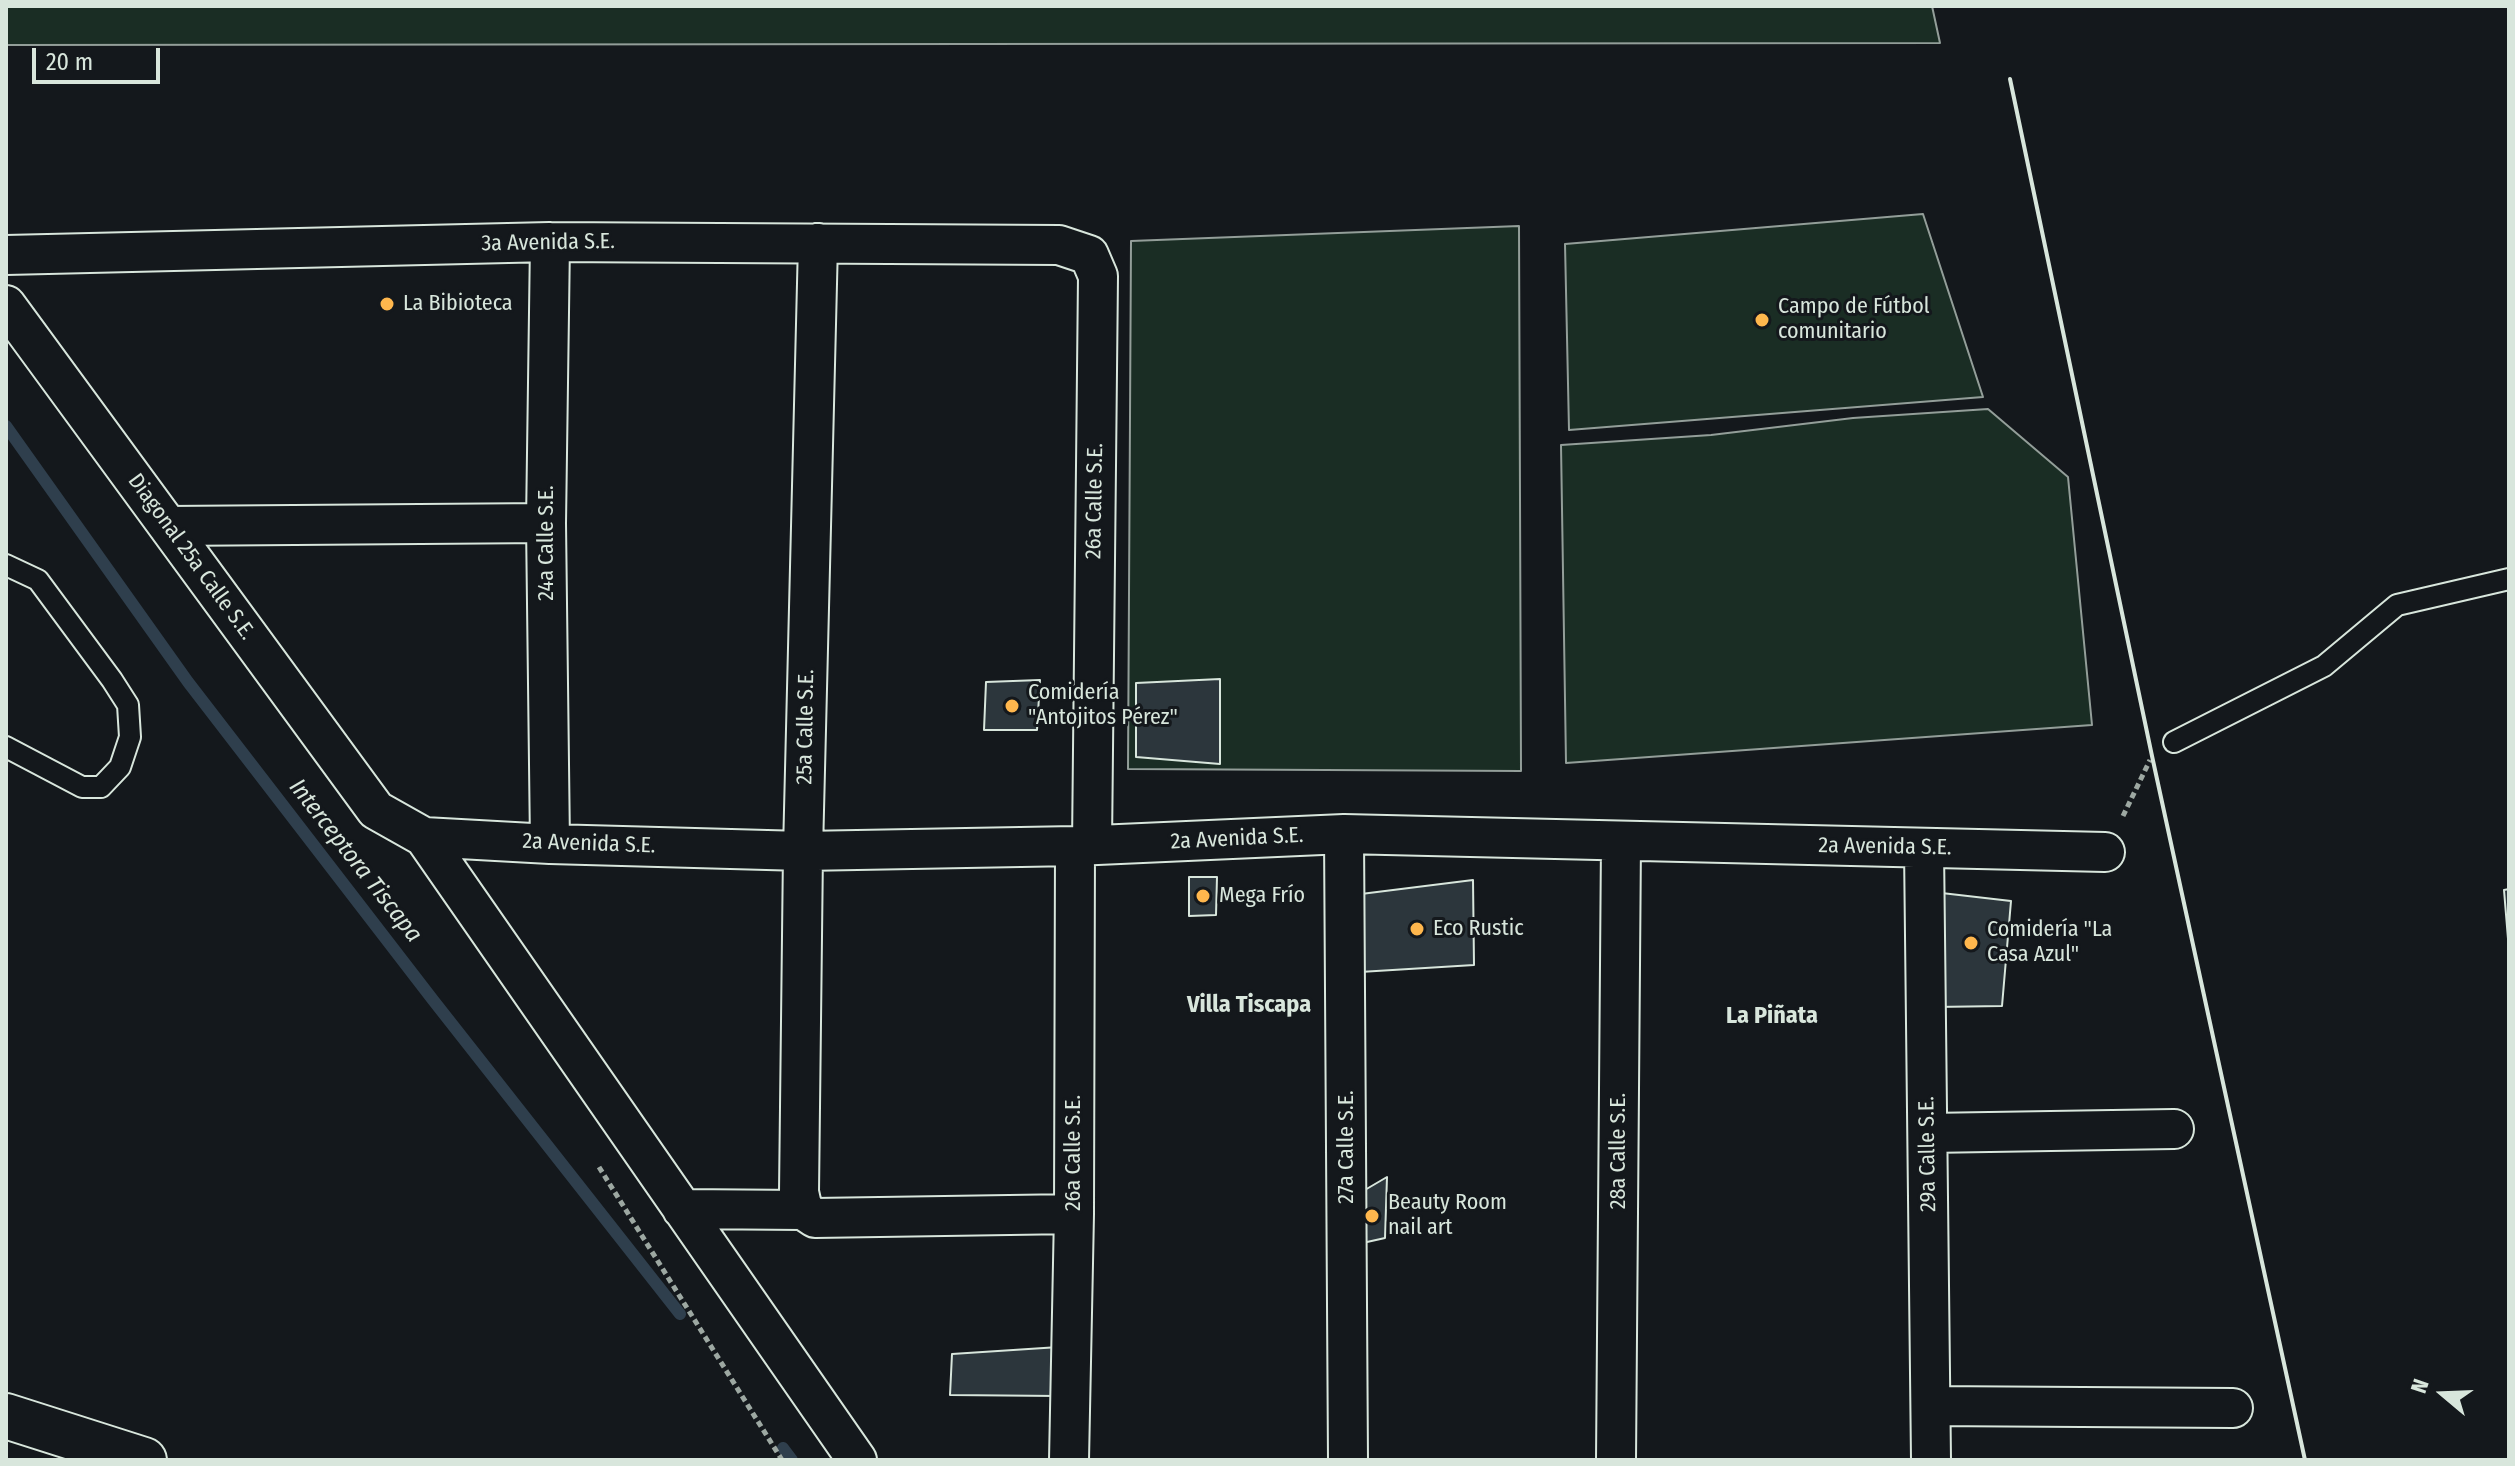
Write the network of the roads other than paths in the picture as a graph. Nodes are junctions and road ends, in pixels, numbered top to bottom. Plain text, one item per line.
1 (550, 242) junction
2 (818, 243) junction
3 (6, 255) edge
4 (1089, 255) joint
5 (6, 305) edge
6 (546, 523) junction
7 (168, 526) junction
8 (6, 565) edge
9 (2509, 579) edge
10 (2174, 742) road end
11 (6, 747) edge
12 (376, 810) joint
13 (1344, 834) junction
14 (424, 837) junction
15 (1621, 841) junction
16 (550, 844) junction
17 (1083, 846) junction
18 (1924, 848) junction
19 (803, 851) junction
20 (2105, 852) road end
21 (2174, 1129) dead end
22 (1928, 1133) junction
23 (682, 1209) junction
24 (803, 1210) junction
25 (1074, 1214) junction
26 (1931, 1406) junction
27 (2233, 1408) dead end
28 (6, 1416) edge
29 (144, 1460) edge
30 (857, 1460) edge
31 (1069, 1460) edge
32 (1348, 1460) edge
33 (1616, 1460) edge
34 (1931, 1460) edge

1 - 2 street, 3a Avenida S.E.
1 - 3 street, 3a Avenida S.E.
1 - 6 street, 24a Calle S.E.
2 - 4 street, 3a Avenida S.E.
2 - 19 street, 25a Calle S.E.
4 - 17 street, 26a Calle S.E.
5 - 7 street, Diagonal 25a Calle S.E.
6 - 7 street
6 - 16 street, 24a Calle S.E.
7 - 12 street, Diagonal 25a Calle S.E.
8 - 11 lane
9 - 10 lane
12 - 14 street, 2a Avenida S.E.
13 - 15 street, 2a Avenida S.E.
13 - 17 street, 2a Avenida S.E.
13 - 32 street, 27a Calle S.E.
14 - 16 street, 2a Avenida S.E.
14 - 23 street
15 - 18 street, 2a Avenida S.E.
15 - 33 street, 28a Calle S.E.
16 - 19 street, 2a Avenida S.E.
17 - 19 street, 2a Avenida S.E.
17 - 25 street, 26a Calle S.E.
18 - 20 street, 2a Avenida S.E.
18 - 22 street, 29a Calle S.E.
19 - 24 street, 25a Calle S.E.
21 - 22 street
22 - 26 street, 29a Calle S.E.
23 - 24 street
23 - 30 street
24 - 25 street
25 - 31 street, 26a Calle S.E.
26 - 27 street
26 - 34 street, 29a Calle S.E.
28 - 29 main road

